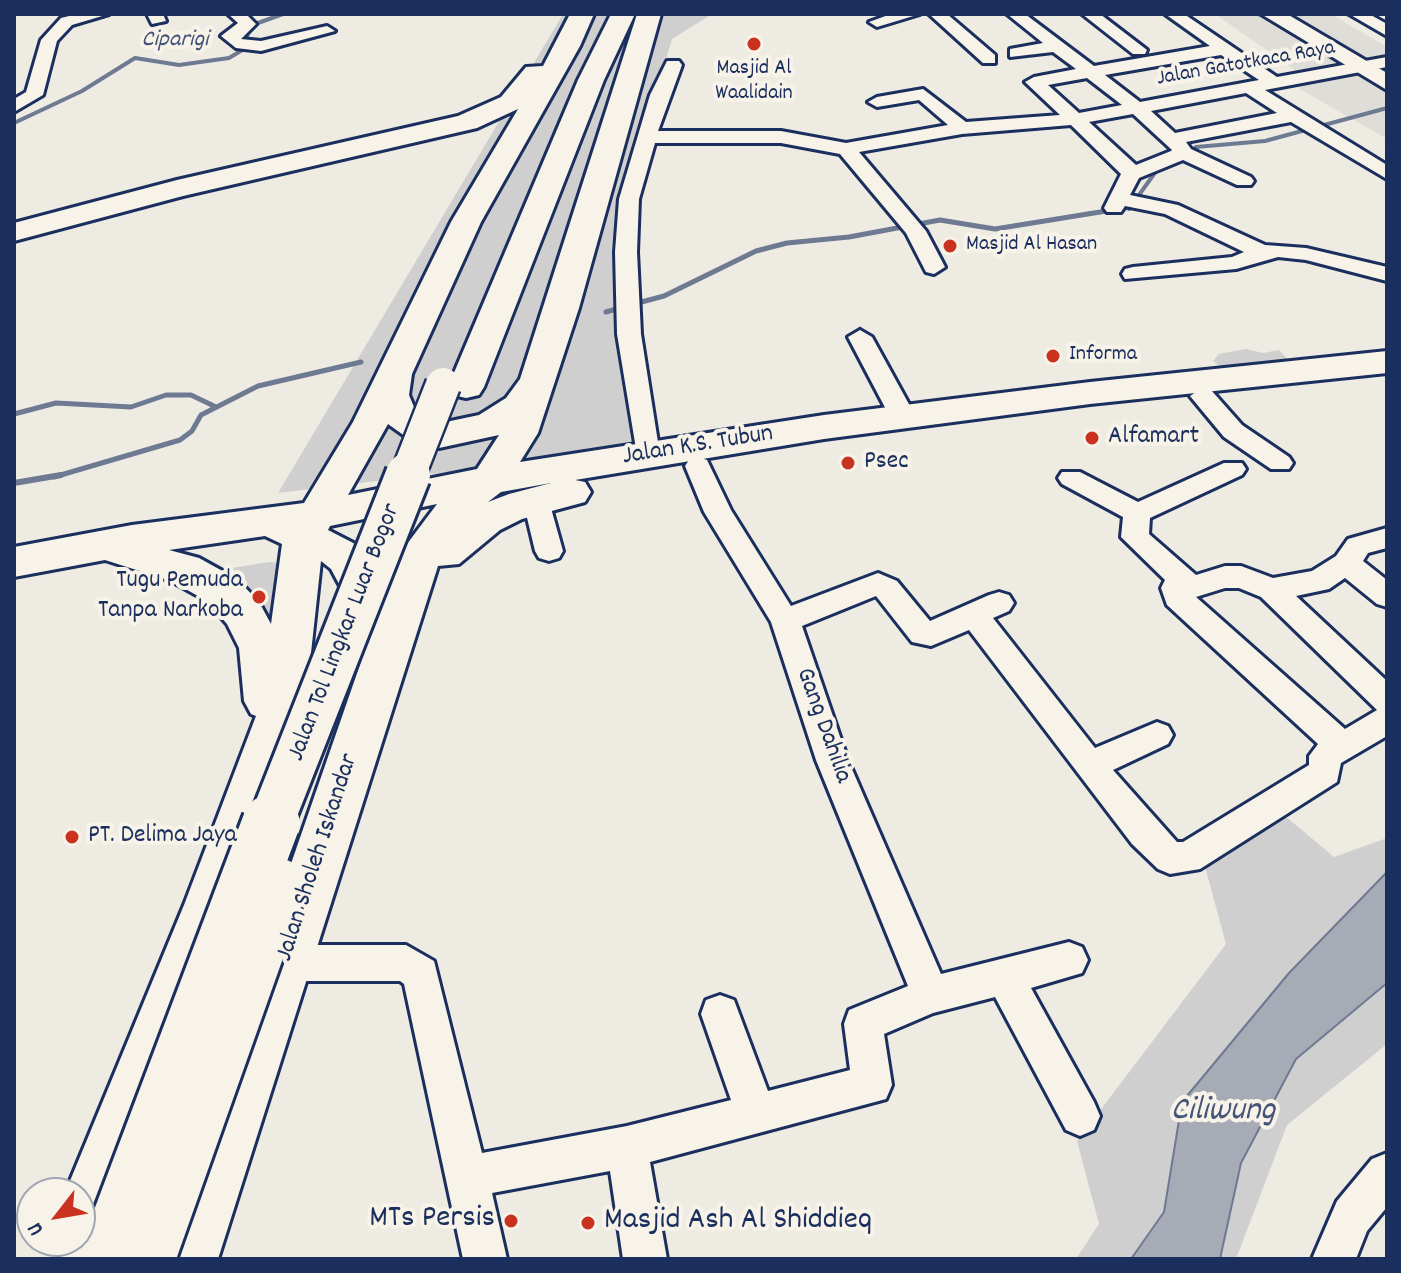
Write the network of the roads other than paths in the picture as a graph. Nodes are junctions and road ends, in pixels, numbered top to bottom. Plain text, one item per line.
1 (101, 14) edge
2 (236, 14) edge
3 (574, 14) edge
4 (582, 14) edge
5 (604, 14) edge
6 (623, 14) edge
7 (649, 14) edge
8 (912, 14) edge
9 (937, 14) edge
10 (1015, 14) edge
11 (1090, 14) edge
12 (1173, 14) edge
13 (1272, 14) edge
14 (1289, 14) edge
15 (1357, 14) edge
16 (877, 22) dead end
17 (1386, 29) edge
18 (327, 31) dead end
19 (1209, 38) junction
20 (1056, 46) junction
21 (1224, 49) junction
22 (1139, 50) junction
23 (1016, 53) dead end
24 (989, 59) dead end
25 (673, 65) dead end
26 (1083, 66) junction
27 (1380, 70) edge
28 (1278, 84) junction
29 (1251, 89) junction
30 (14, 107) edge
31 (1137, 108) junction
32 (1291, 116) junction
33 (1076, 119) junction
34 (1337, 121) dead end
35 (962, 128) junction
36 (645, 137) junction
37 (913, 137) junction
38 (847, 143) junction
39 (1177, 145) junction
40 (1386, 172) edge
41 (1131, 174) junction
42 (1358, 180) dead end
43 (1244, 181) dead end
44 (14, 232) edge
45 (1262, 252) junction
46 (934, 267) dead end
47 (1133, 274) dead end
48 (1387, 274) edge
49 (860, 337) dead end
50 (1387, 362) edge
51 (394, 373) junction
52 (1387, 376) edge
53 (536, 379) junction
54 (455, 386) junction
55 (1202, 396) junction
56 (903, 417) junction
57 (372, 421) junction
58 (647, 455) junction
59 (1280, 463) dead end
60 (698, 466) junction
61 (1233, 469) dead end
62 (597, 474) junction
63 (1071, 478) dead end
64 (460, 492) junction
65 (539, 496) junction
66 (1137, 513) junction
67 (296, 525) junction
68 (1387, 538) edge
69 (549, 551) dead end
70 (121, 552) junction
71 (54, 556) junction
72 (14, 562) edge
73 (1346, 563) junction
74 (1185, 582) junction
75 (1271, 589) junction
76 (405, 595) junction
77 (1387, 596) edge
78 (785, 620) junction
79 (385, 653) junction
80 (1387, 701) edge
81 (1387, 720) edge
82 (1157, 735) dead end
83 (1343, 747) junction
84 (1089, 766) junction
85 (261, 767) junction
86 (1069, 960) dead end
87 (285, 963) junction
88 (1004, 976) junction
89 (931, 995) junction
90 (720, 1014) dead end
91 (757, 1115) junction
92 (1080, 1116) dead end
93 (627, 1147) junction
94 (1387, 1174) edge
95 (467, 1177) junction
96 (96, 1194) edge
97 (106, 1259) edge
98 (146, 1259) edge
99 (186, 1259) edge
100 (485, 1259) edge
101 (645, 1259) edge
102 (1334, 1259) edge

1 - 30 street
2 - 18 street
3 - 44 highway
4 - 51 highway
5 - 54 highway, Jalan Tol Lingkar Luar Bogor
6 - 54 highway, Jalan Tol Lingkar Luar Bogor
7 - 53 highway
8 - 16 street
9 - 24 street
10 - 20 street
11 - 22 street
12 - 19 street
13 - 27 main road
14 - 27 main road
15 - 17 street
19 - 21 street
19 - 22 street
20 - 23 street
20 - 26 street
21 - 26 street
21 - 28 street
22 - 26 street
25 - 36 street
26 - 31 street
26 - 33 street
27 - 28 street, Jalan Gatotkaca Raya
28 - 29 street, Jalan Gatotkaca Raya
28 - 34 street
29 - 31 street, Jalan Gatotkaca Raya
29 - 32 street
31 - 33 street, Jalan Gatotkaca Raya
31 - 39 street
32 - 39 street
32 - 40 street
33 - 35 street, Jalan Gatotkaca Raya
33 - 41 street
35 - 37 street, Jalan Gatotkaca Raya
35 - 37 street
36 - 38 street
36 - 58 street
37 - 38 street, Jalan Gatotkaca Raya
38 - 46 street
39 - 41 street
39 - 43 street
40 - 42 street
41 - 45 street
45 - 47 street
45 - 48 street
49 - 56 street
50 - 56 highway, Jalan K.S. Tubun
51 - 53 highway
51 - 57 highway
52 - 55 highway, Jalan K.S. Tubun
53 - 62 highway
53 - 64 highway, Jalan Sholeh Iskandar
54 - 97 highway, Jalan Tol Lingkar Luar Bogor, bridge
54 - 98 highway, Jalan Tol Lingkar Luar Bogor, bridge
55 - 59 street
55 - 60 highway, Jalan K.S. Tubun
56 - 58 highway, Jalan K.S. Tubun
57 - 64 highway
57 - 67 highway
58 - 62 highway, Jalan K.S. Tubun
60 - 62 highway, Jalan K.S. Tubun
60 - 78 street, Gang Dahilia
61 - 66 street
62 - 64 highway, Jalan K.S. Tubun
62 - 65 highway
63 - 66 street
64 - 65 highway
64 - 67 highway
64 - 76 highway, Jalan Sholeh Iskandar
65 - 69 street
65 - 76 highway
66 - 74 street
67 - 70 highway
67 - 71 highway
67 - 79 highway
67 - 85 highway
68 - 73 street
70 - 71 highway
70 - 85 highway
71 - 72 highway
73 - 75 street
73 - 77 street
74 - 75 street
74 - 83 street
75 - 80 street
76 - 79 highway, Jalan Sholeh Iskandar
78 - 84 street
78 - 89 street, Gang Dahilia
79 - 87 highway, Jalan Sholeh Iskandar
81 - 83 street
82 - 84 street
83 - 84 street
85 - 96 highway
86 - 88 street
87 - 95 street
87 - 99 highway, Jalan Sholeh Iskandar
88 - 89 street
88 - 92 street
89 - 91 street
90 - 91 street
91 - 93 street
93 - 95 street
93 - 101 street
94 - 102 street
95 - 100 street

